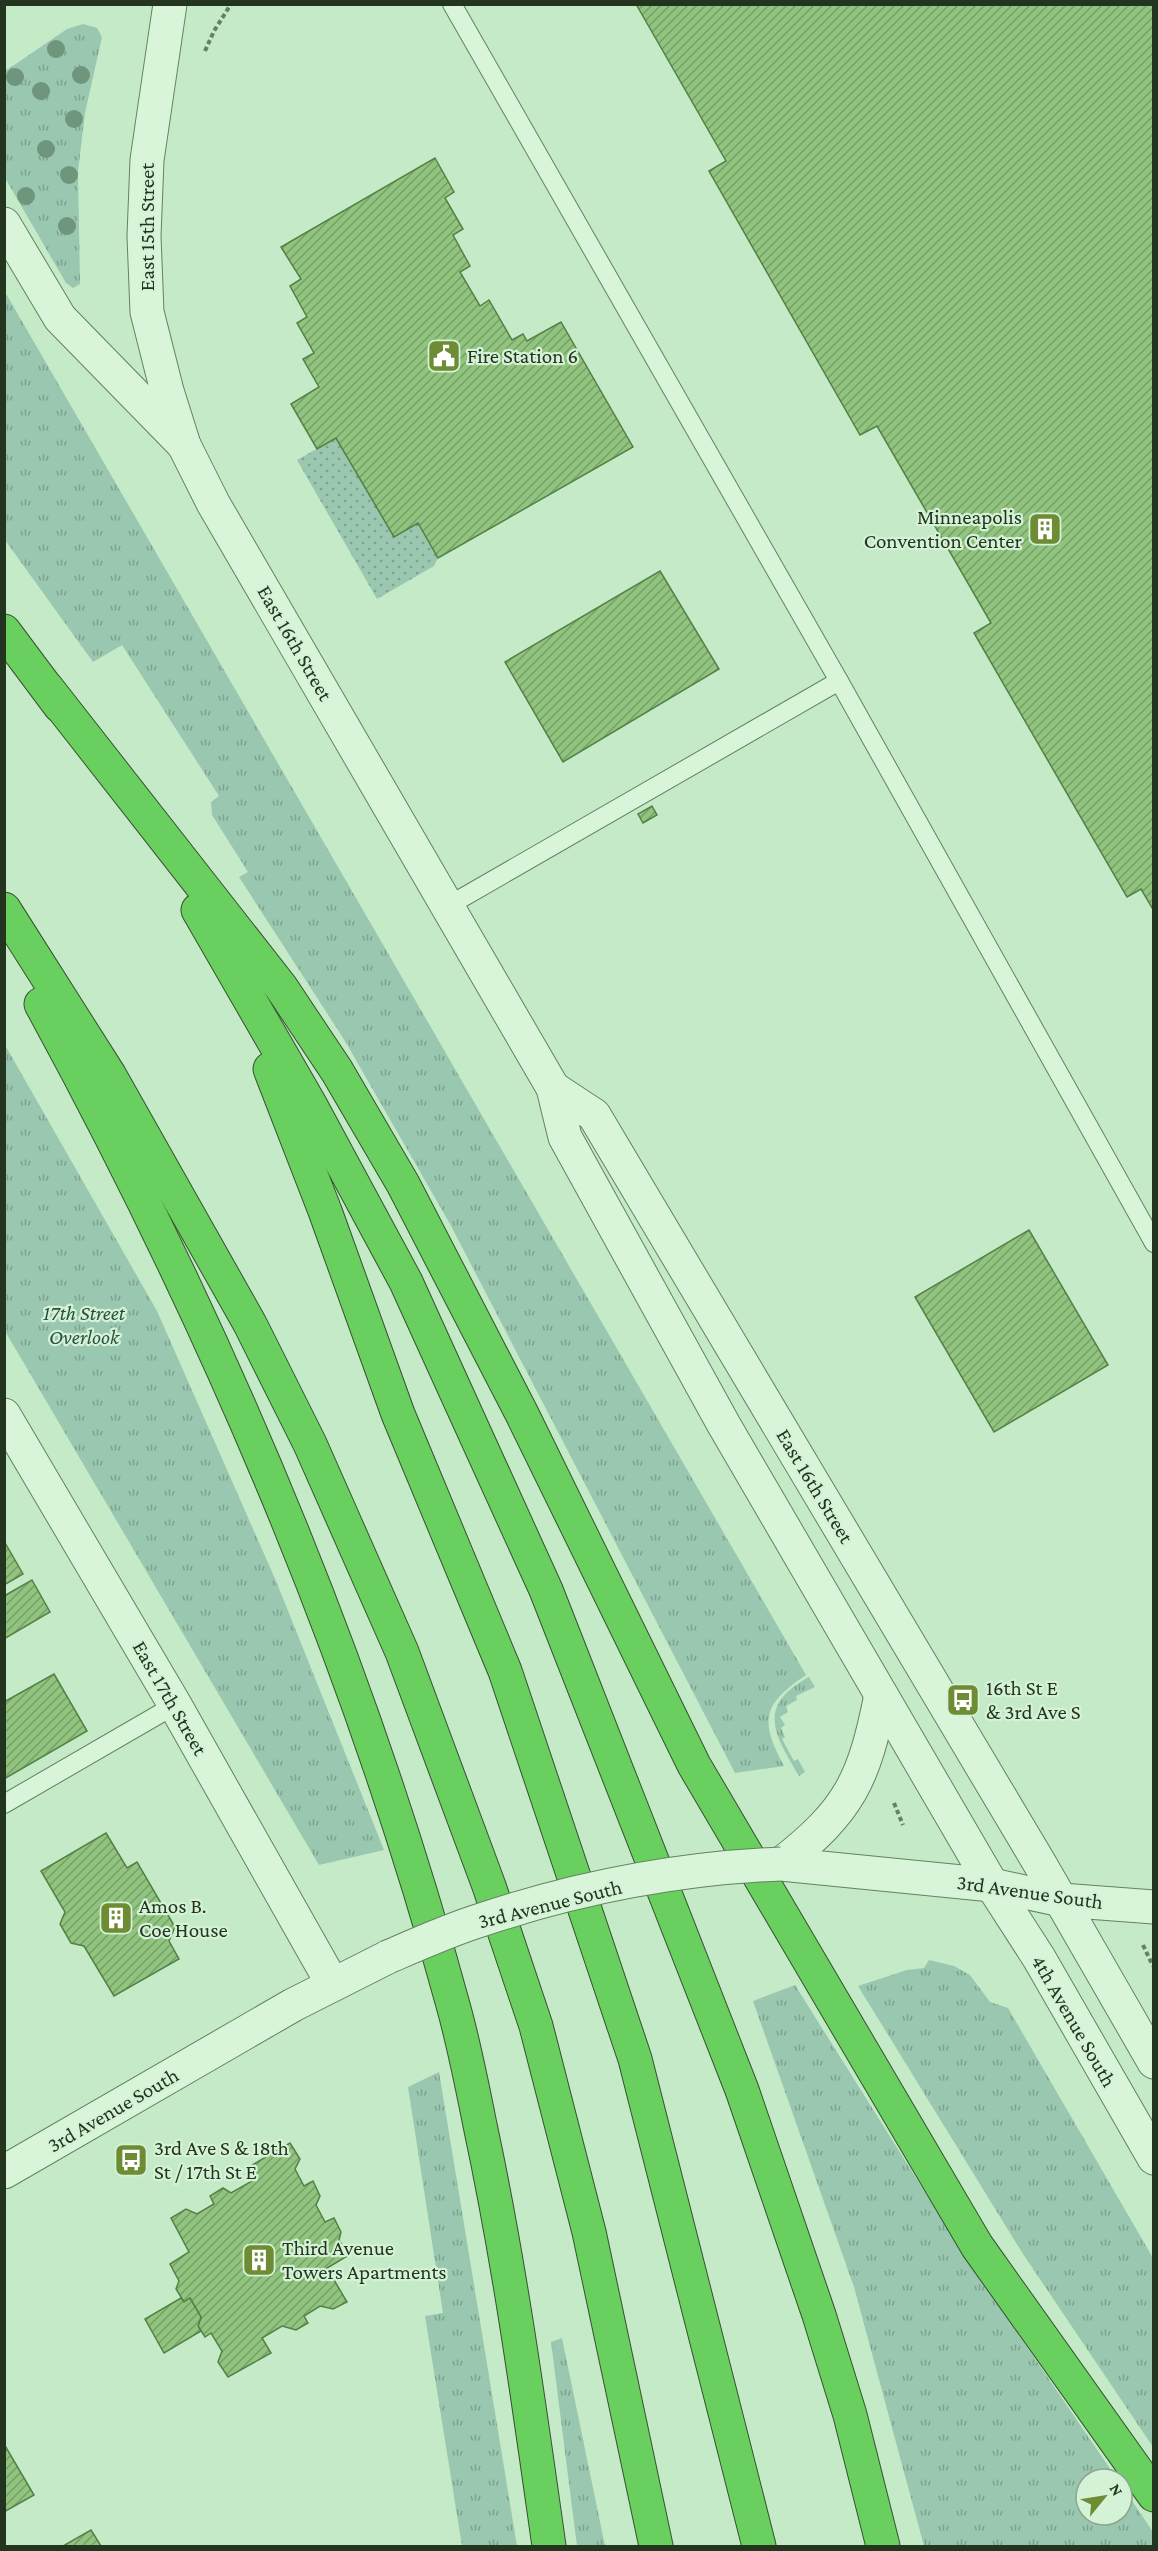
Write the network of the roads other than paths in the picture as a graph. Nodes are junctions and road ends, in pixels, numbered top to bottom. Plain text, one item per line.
1 (170, 4) edge
2 (452, 4) edge
3 (4, 224) edge
4 (184, 445) junction
5 (4, 631) edge
6 (839, 681) junction
7 (47, 688) junction
8 (448, 906) junction
9 (4, 909) edge
10 (208, 925) junction
11 (4, 944) edge
12 (553, 1088) junction
13 (1154, 1243) edge
14 (6, 1421) edge
15 (881, 1695) junction
16 (176, 1706) junction
17 (4, 1804) edge
18 (781, 1864) junction
19 (992, 1885) junction
20 (1061, 1900) junction
21 (1154, 1907) edge
22 (332, 1983) junction
23 (1154, 2062) edge
24 (1154, 2158) edge
25 (4, 2172) edge
26 (1154, 2495) edge
27 (549, 2547) edge
28 (656, 2547) edge
29 (759, 2547) edge
30 (883, 2547) edge

1 - 4 street, East 15th Street
2 - 6 lane
3 - 4 street, East 16th Street
4 - 8 street, East 16th Street
5 - 7 highway
6 - 8 lane
6 - 13 lane
7 - 10 highway
7 - 26 highway
8 - 12 street, East 16th Street
9 - 28 highway
10 - 29 highway
10 - 30 highway
11 - 27 highway
12 - 15 street, East 16th Street
12 - 20 street, East 16th Street
14 - 16 street, East 17th Street
15 - 18 street
15 - 19 street, East 16th Street
16 - 17 lane
16 - 22 street, East 17th Street
18 - 19 street, 3rd Avenue South
18 - 22 street, 3rd Avenue South, bridge
19 - 20 street, 3rd Avenue South
19 - 24 street, 4th Avenue South
20 - 21 street, 3rd Avenue South
20 - 23 street
22 - 25 street, 3rd Avenue South

